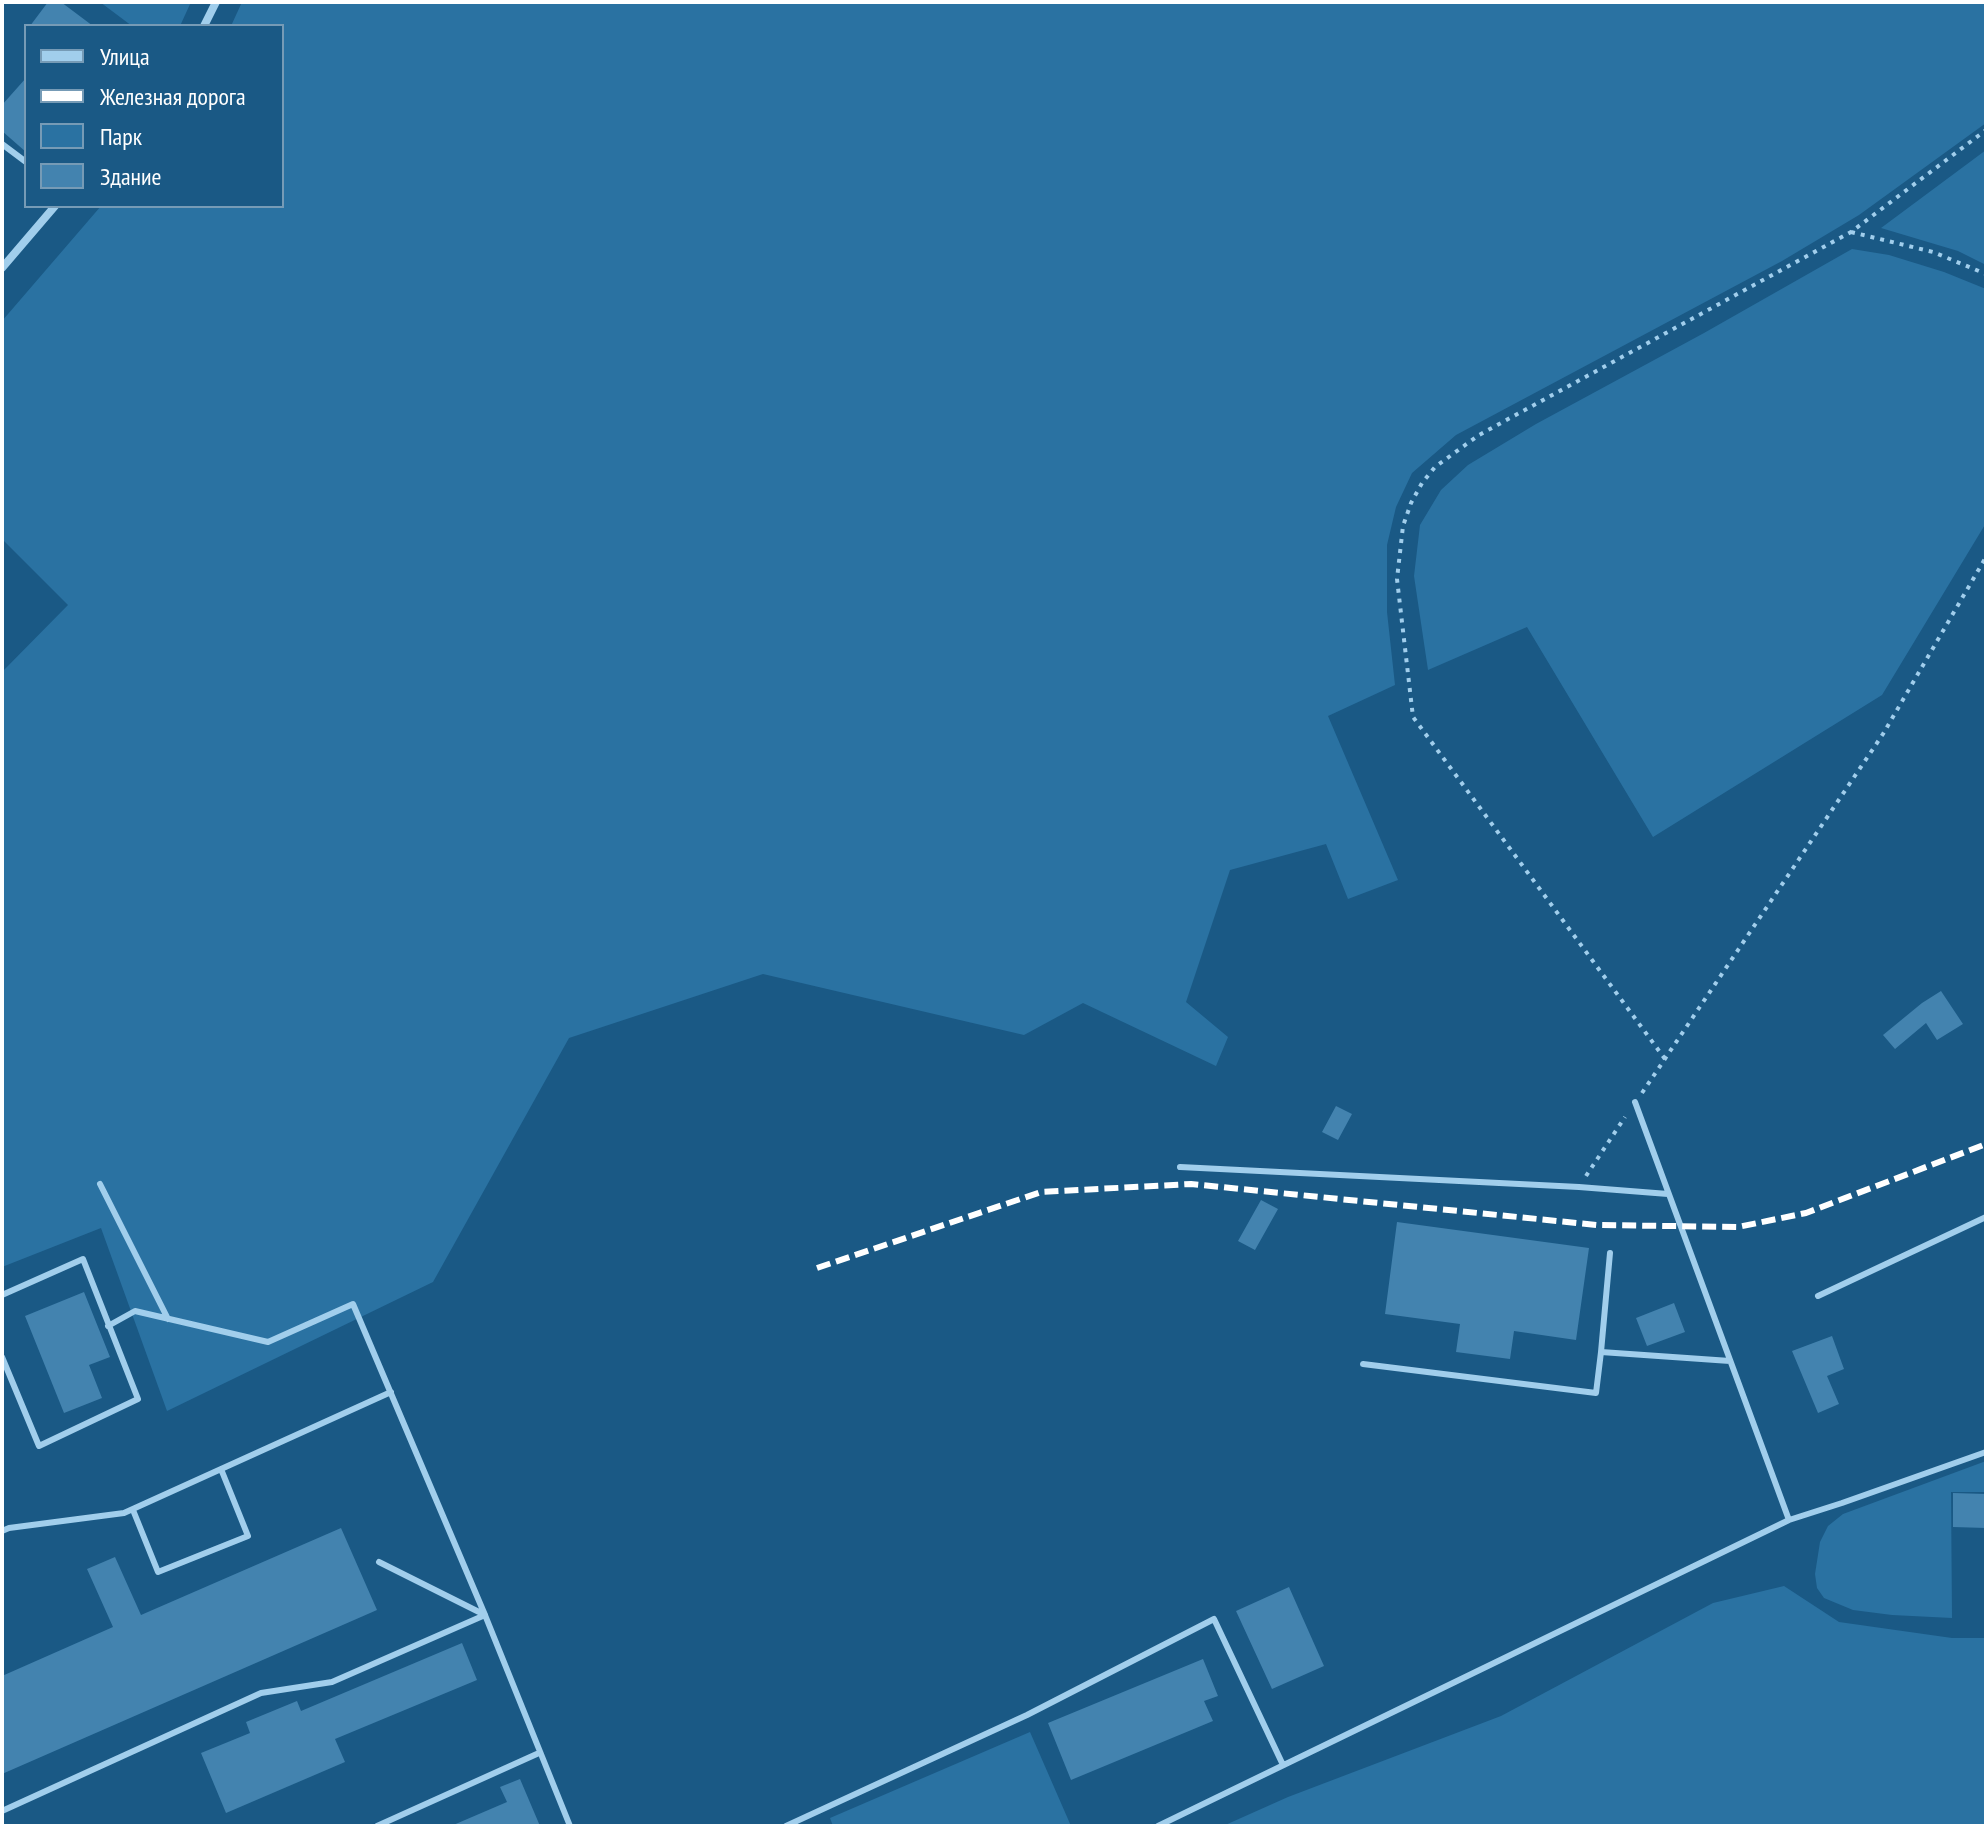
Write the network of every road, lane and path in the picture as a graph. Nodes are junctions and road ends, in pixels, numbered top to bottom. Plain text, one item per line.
1 (216, 2) edge
2 (205, 24) edge
3 (1986, 130) edge
4 (2, 144) edge
5 (24, 160) edge
6 (53, 208) edge
7 (1851, 232) junction
8 (2, 268) edge
9 (1986, 274) edge
10 (1986, 557) edge
11 (1665, 1059) junction
12 (1635, 1102) junction
13 (1180, 1167) dead end
14 (100, 1184) dead end
15 (1579, 1187) junction
16 (1668, 1194) junction
17 (1986, 1217) edge
18 (1610, 1253) dead end
19 (2, 1295) edge
20 (1818, 1296) dead end
21 (168, 1319) junction
22 (108, 1326) junction
23 (1601, 1352) junction
24 (2, 1357) edge
25 (1730, 1361) junction
26 (1363, 1364) dead end
27 (391, 1392) junction
28 (1986, 1452) edge
29 (221, 1469) junction
30 (133, 1510) junction
31 (1789, 1520) junction
32 (2, 1531) edge
33 (379, 1562) dead end
34 (485, 1615) junction
35 (539, 1753) junction
36 (1283, 1765) junction
37 (2, 1811) edge
38 (377, 1826) edge
39 (570, 1826) edge
40 (786, 1826) edge
41 (1158, 1826) edge

1 - 2 street
3 - 7 path
4 - 5 lane
6 - 8 street
7 - 9 path
7 - 11 path
10 - 11 path
11 - 12 path
12 - 15 path
12 - 16 lane
13 - 15 lane
14 - 21 lane
15 - 16 lane
16 - 25 lane
17 - 20 lane
18 - 23 lane
19 - 22 lane
21 - 22 lane
21 - 27 lane
22 - 24 lane
23 - 25 lane
23 - 26 lane
25 - 31 lane
27 - 29 lane
27 - 34 lane
28 - 31 lane
29 - 30 lane
29 - 30 lane
30 - 32 lane
31 - 36 lane
33 - 34 lane
34 - 35 lane
34 - 37 lane
35 - 38 lane
35 - 39 lane
36 - 40 lane
36 - 41 lane

